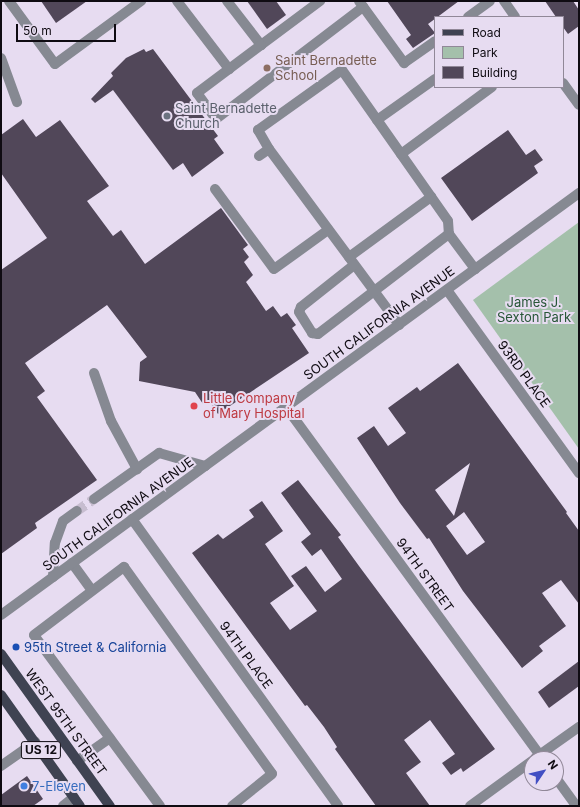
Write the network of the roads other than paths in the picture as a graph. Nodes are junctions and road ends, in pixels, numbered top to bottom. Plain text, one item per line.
1 (9, 1) edge
2 (141, 1) edge
3 (178, 1) edge
4 (227, 1) edge
5 (320, 1) edge
6 (490, 1) edge
7 (504, 1) edge
8 (361, 4) edge
9 (469, 16) edge
10 (515, 16) edge
11 (434, 42) edge
12 (261, 45) junction
13 (1, 58) edge
14 (229, 69) junction
15 (434, 80) edge
16 (564, 84) edge
17 (491, 88) edge
18 (17, 102) dead end
19 (579, 105) edge
20 (377, 120) junction
21 (269, 149) junction
22 (401, 154) junction
23 (259, 156) dead end
24 (215, 189) dead end
25 (579, 193) edge
26 (431, 196) junction
27 (328, 230) junction
28 (449, 234) junction
29 (352, 261) junction
30 (475, 269) junction
31 (373, 290) junction
32 (447, 290) junction
33 (399, 325) junction
34 (94, 373) dead end
35 (286, 407) junction
36 (205, 466) junction
37 (137, 469) junction
38 (579, 473) edge
39 (94, 499) tunnel mouth
40 (77, 511) tunnel mouth
41 (132, 519) junction
42 (72, 563) junction
43 (53, 577) junction
44 (92, 591) junction
45 (1, 615) edge
46 (1, 654) edge
47 (1, 695) edge
48 (579, 726) edge
49 (110, 738) junction
50 (35, 742) junction
51 (532, 751) edge
52 (546, 751) edge
53 (77, 761) junction
54 (2, 763) edge
55 (524, 767) edge
56 (564, 789) edge
57 (74, 797) junction
58 (63, 806) edge
59 (80, 806) edge
60 (110, 806) edge
61 (160, 806) edge
62 (232, 806) edge
63 (338, 806) edge
64 (470, 806) edge
65 (576, 806) edge

1 - 2 street
3 - 14 street
4 - 12 street
5 - 12 street
6 - 9 street
7 - 10 street
8 - 11 street
8 - 14 street
12 - 14 street
13 - 18 street
15 - 20 street
16 - 19 street
17 - 22 street
20 - 21 street
20 - 22 street
21 - 23 street
21 - 27 street
22 - 26 street
24 - 27 street
25 - 30 street, SOUTH CALIFORNIA AVENUE
26 - 28 street
26 - 29 street
27 - 29 street
28 - 30 street
28 - 31 street
29 - 31 street
29 - 31 street
30 - 32 street, SOUTH CALIFORNIA AVENUE
31 - 33 street
32 - 33 street, SOUTH CALIFORNIA AVENUE
32 - 38 street, 93RD PLACE
33 - 35 street, SOUTH CALIFORNIA AVENUE
34 - 37 street
35 - 36 street, SOUTH CALIFORNIA AVENUE
35 - 51 street, 94TH STREET
36 - 37 street
36 - 41 street, SOUTH CALIFORNIA AVENUE
37 - 39 street
40 - 43 street
41 - 42 street, SOUTH CALIFORNIA AVENUE
41 - 63 street, 94TH PLACE
42 - 43 street, SOUTH CALIFORNIA AVENUE
42 - 44 street
43 - 45 street, SOUTH CALIFORNIA AVENUE
44 - 49 street
44 - 62 street
46 - 53 main road, WEST 95TH STREET / US 12
47 - 50 main road, US 12
48 - 52 street
49 - 53 street
49 - 61 street
50 - 54 street
50 - 57 main road, US 12
53 - 60 main road, WEST 95TH STREET / US 12
55 - 64 street
56 - 65 street
57 - 58 street
57 - 59 main road, US 12

